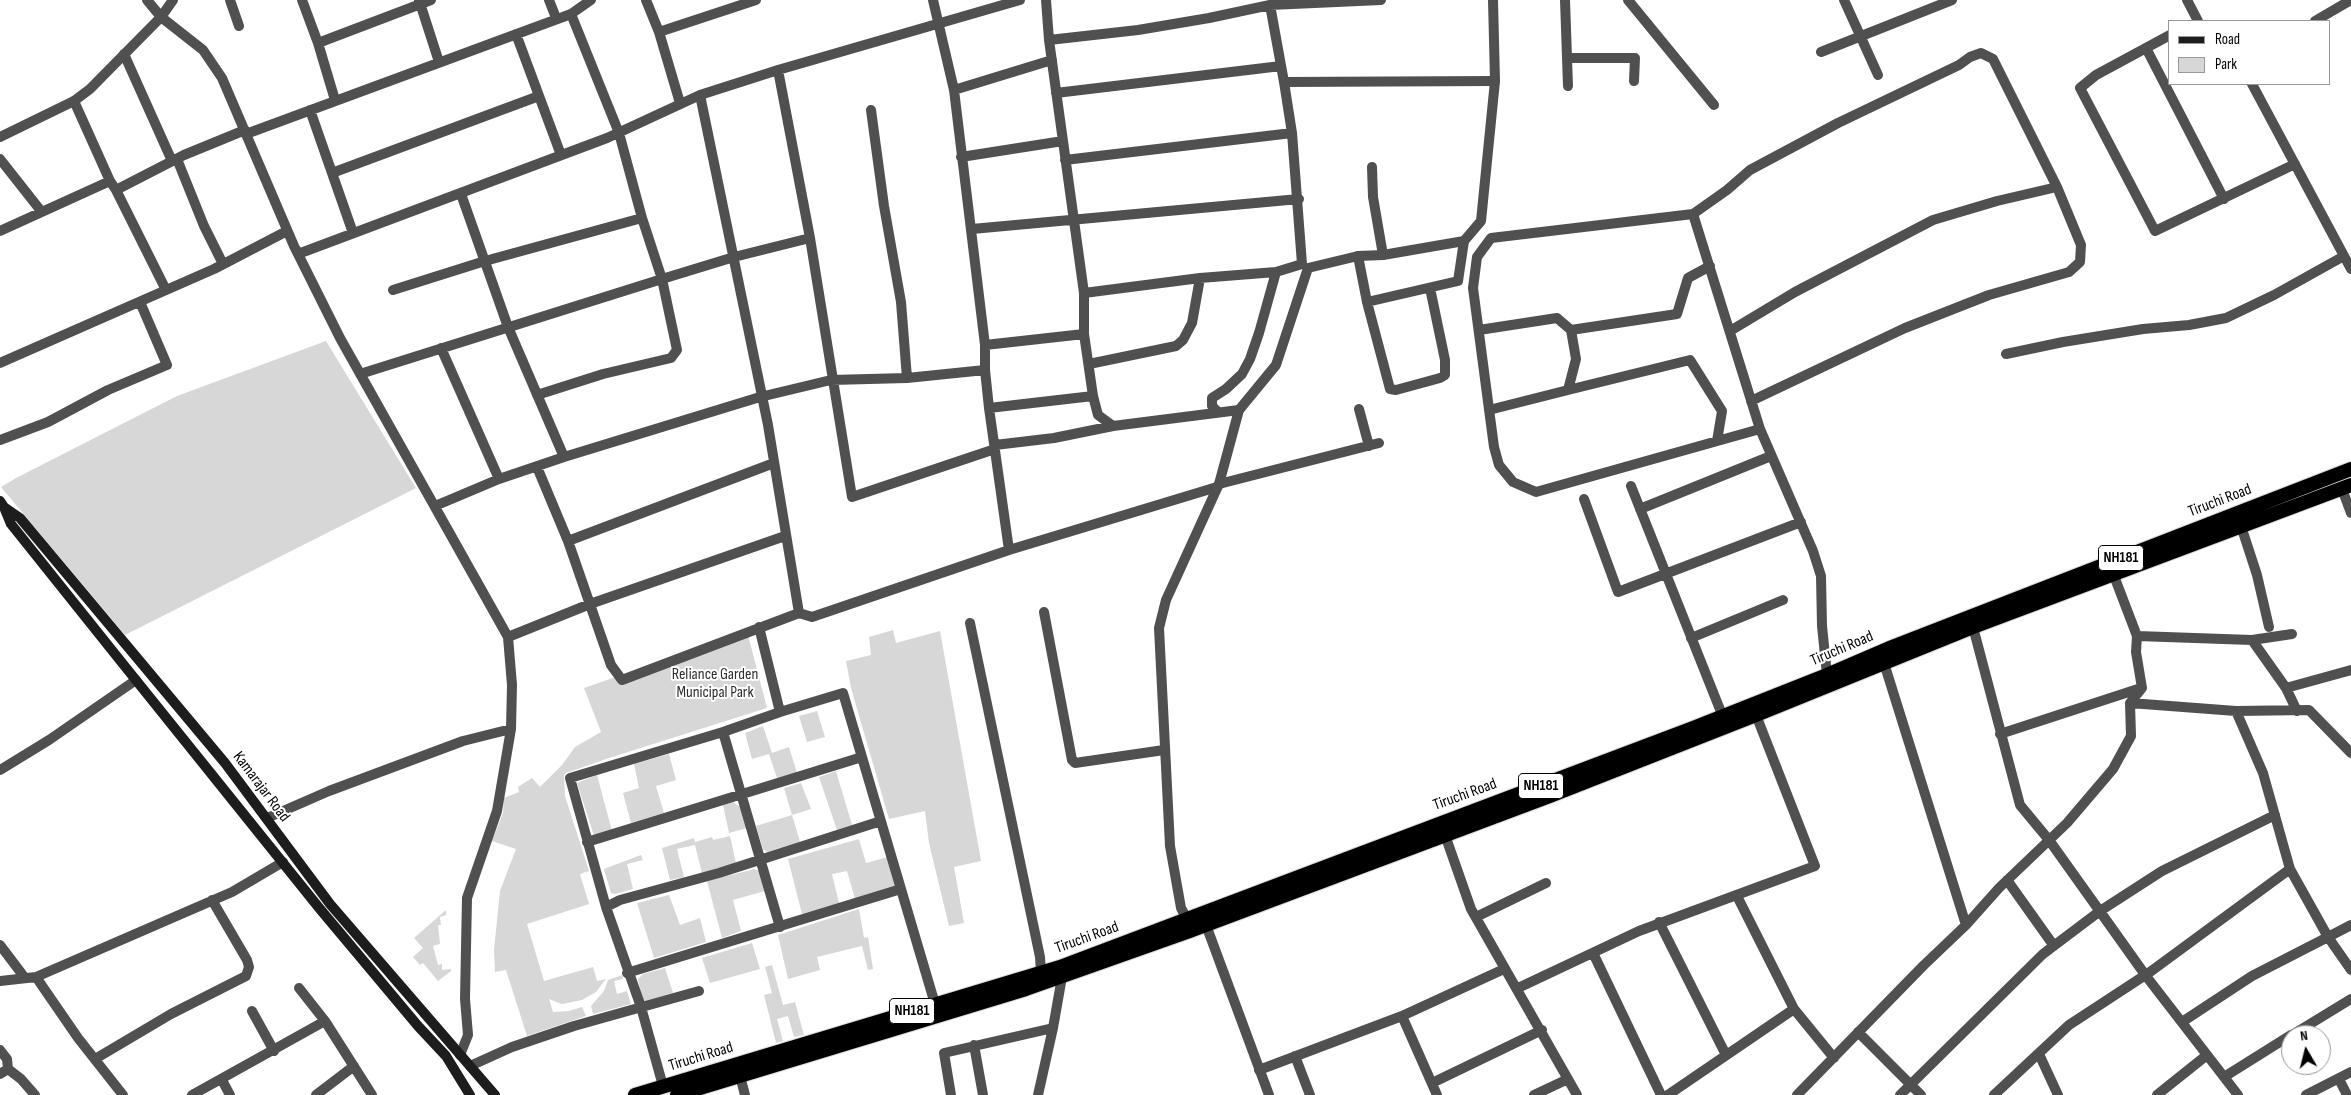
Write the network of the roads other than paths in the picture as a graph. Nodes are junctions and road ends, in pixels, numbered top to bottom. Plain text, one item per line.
1 (147, 0) edge
2 (173, 0) edge
3 (230, 0) edge
4 (302, 0) edge
5 (431, 0) edge
6 (550, 0) edge
7 (591, 0) edge
8 (646, 0) edge
9 (756, 0) edge
10 (933, 0) edge
11 (1020, 0) edge
12 (1046, 0) edge
13 (1381, 0) edge
14 (1493, 0) edge
15 (1565, 0) edge
16 (1628, 0) edge
17 (1844, 0) edge
18 (1952, 0) edge
19 (2187, 0) edge
20 (2351, 0) edge
21 (1337, 1) edge
22 (419, 2) edge
23 (1270, 5) junction
24 (572, 14) junction
25 (161, 17) junction
26 (556, 18) junction
27 (2197, 20) edge
28 (2317, 20) edge
29 (938, 23) junction
30 (239, 26) dead end
31 (659, 32) junction
32 (516, 34) junction
33 (2168, 36) edge
34 (1861, 37) junction
35 (1049, 40) junction
36 (318, 43) junction
37 (2146, 48) junction
38 (1821, 52) dead end
39 (124, 54) junction
40 (1567, 58) junction
41 (1052, 60) junction
42 (439, 62) junction
43 (1281, 66) junction
44 (778, 70) junction
45 (1878, 76) dead end
46 (1496, 80) junction
47 (1634, 81) dead end
48 (1284, 82) junction
49 (2253, 85) edge
50 (1568, 86) dead end
51 (954, 90) junction
52 (1056, 93) junction
53 (700, 95) junction
54 (539, 96) junction
55 (335, 100) junction
56 (74, 101) junction
57 (680, 103) junction
58 (1714, 105) dead end
59 (310, 110) junction
60 (871, 110) dead end
61 (245, 132) junction
62 (619, 133) junction
63 (1292, 133) junction
64 (0, 137) edge
65 (1063, 141) junction
66 (561, 155) junction
67 (961, 157) junction
68 (0, 159) edge
69 (175, 160) junction
70 (1066, 160) junction
71 (2295, 164) junction
72 (1372, 168) dead end
73 (332, 173) junction
74 (113, 185) junction
75 (2057, 187) junction
76 (461, 194) junction
77 (1299, 199) junction
78 (2224, 199) junction
79 (41, 211) junction
80 (1693, 214) junction
81 (642, 218) junction
82 (1074, 220) junction
83 (972, 229) junction
84 (0, 231) edge
85 (287, 231) junction
86 (352, 233) junction
87 (810, 238) junction
88 (1464, 241) junction
89 (298, 254) junction
90 (1383, 255) junction
91 (1358, 256) junction
92 (2344, 256) junction
93 (734, 257) junction
94 (485, 261) junction
95 (223, 264) junction
96 (1710, 266) junction
97 (2351, 269) edge
98 (1276, 272) junction
99 (1200, 278) junction
100 (662, 279) junction
101 (1430, 288) junction
102 (166, 290) junction
103 (393, 290) dead end
104 (1084, 293) junction
105 (140, 302) junction
106 (1367, 302) junction
107 (508, 327) junction
108 (1479, 330) junction
109 (1571, 330) junction
110 (1730, 331) junction
111 (1084, 334) junction
112 (985, 345) junction
113 (441, 348) junction
114 (2006, 354) dead end
115 (0, 363) edge
116 (1089, 364) junction
117 (985, 370) junction
118 (360, 374) junction
119 (907, 378) junction
120 (831, 380) junction
121 (1568, 390) junction
122 (537, 395) junction
123 (1093, 396) junction
124 (760, 397) junction
125 (1752, 401) junction
126 (989, 408) junction
127 (1359, 408) dead end
128 (1239, 410) junction
129 (1489, 410) junction
130 (1218, 412) junction
131 (1113, 426) junction
132 (1760, 429) junction
133 (0, 440) edge
134 (1717, 441) junction
135 (995, 447) junction
136 (1771, 456) junction
137 (564, 457) junction
138 (774, 464) junction
139 (537, 467) junction
140 (2351, 469) edge
141 (499, 480) junction
142 (1218, 485) junction
143 (1631, 486) dead end
144 (2347, 487) edge
145 (1584, 499) dead end
146 (2, 504) edge
147 (435, 506) junction
148 (1640, 509) junction
149 (2351, 513) edge
150 (1801, 522) junction
151 (2241, 526) junction
152 (785, 536) junction
153 (568, 541) junction
154 (1009, 550) junction
155 (2111, 569) junction
156 (1666, 574) junction
157 (1783, 600) dead end
158 (590, 604) junction
159 (1044, 612) dead end
160 (799, 613) junction
161 (970, 623) dead end
162 (760, 627) junction
163 (1973, 627) junction
164 (2269, 627) dead end
165 (2292, 634) dead end
166 (2137, 636) junction
167 (508, 637) junction
168 (1691, 638) junction
169 (2252, 640) junction
170 (1884, 663) junction
171 (2351, 670) edge
172 (1827, 675) junction
173 (136, 680) junction
174 (2142, 688) junction
175 (2286, 688) junction
176 (2130, 703) junction
177 (2236, 711) junction
178 (2297, 711) junction
179 (780, 712) junction
180 (1723, 716) junction
181 (1756, 716) junction
182 (510, 729) junction
183 (723, 732) junction
184 (2000, 734) junction
185 (2351, 739) edge
186 (2340, 742) junction
187 (1164, 750) junction
188 (2351, 753) edge
189 (862, 757) junction
190 (0, 770) edge
191 (741, 794) junction
192 (2275, 815) junction
193 (268, 818) junction
194 (881, 821) junction
195 (1445, 835) junction
196 (2049, 840) junction
197 (587, 842) junction
198 (761, 858) junction
199 (283, 862) junction
200 (2290, 869) junction
201 (2007, 880) junction
202 (1546, 883) dead end
203 (901, 889) junction
204 (1736, 896) junction
205 (212, 900) junction
206 (606, 907) junction
207 (2100, 911) junction
208 (1476, 917) junction
209 (1188, 919) junction
210 (1659, 922) junction
211 (1206, 925) junction
212 (1966, 925) junction
213 (2351, 925) edge
214 (780, 926) junction
215 (2328, 937) junction
216 (0, 945) edge
217 (2054, 946) junction
218 (1593, 953) junction
219 (1504, 969) junction
220 (2351, 970) edge
221 (1041, 972) junction
222 (627, 973) junction
223 (2146, 976) junction
224 (36, 977) junction
225 (1062, 977) junction
226 (25, 978) junction
227 (0, 981) edge
228 (299, 988) dead end
229 (1518, 988) junction
230 (699, 991) dead end
231 (2351, 999) edge
232 (935, 1004) junction
233 (640, 1007) junction
234 (1794, 1009) junction
235 (252, 1011) dead end
236 (1402, 1016) junction
237 (325, 1021) junction
238 (2182, 1022) junction
239 (2308, 1025) edge
240 (1053, 1028) junction
241 (1542, 1030) junction
242 (1858, 1032) junction
243 (2281, 1041) edge
244 (820, 1045) junction
245 (974, 1045) junction
246 (0, 1050) edge
247 (274, 1051) junction
248 (2039, 1054) junction
249 (460, 1055) junction
250 (1726, 1055) junction
251 (2207, 1055) junction
252 (1295, 1056) junction
253 (1834, 1058) junction
254 (95, 1059) junction
255 (354, 1066) junction
256 (470, 1066) junction
257 (1259, 1070) junction
258 (4, 1072) edge
259 (2351, 1072) edge
260 (740, 1076) junction
261 (2224, 1077) junction
262 (1568, 1079) junction
263 (2339, 1079) junction
264 (222, 1080) junction
265 (1432, 1083) junction
266 (1911, 1084) junction
267 (663, 1086) junction
268 (35, 1095) edge
269 (123, 1095) edge
270 (192, 1095) edge
271 (230, 1095) edge
272 (316, 1095) edge
273 (372, 1095) edge
274 (470, 1095) edge
275 (495, 1095) edge
276 (635, 1095) edge
277 (677, 1095) edge
278 (745, 1095) edge
279 (951, 1095) edge
280 (984, 1095) edge
281 (1038, 1095) edge
282 (1269, 1095) edge
283 (1310, 1095) edge
284 (1437, 1095) edge
285 (1534, 1095) edge
286 (1577, 1095) edge
287 (1661, 1095) edge
288 (1668, 1095) edge
289 (1797, 1095) edge
290 (1900, 1095) edge
291 (1921, 1095) edge
292 (1994, 1095) edge
293 (2058, 1095) edge
294 (2156, 1095) edge
295 (2238, 1095) edge
296 (2306, 1095) edge
297 (2347, 1095) edge

1 - 25 street
2 - 25 street
3 - 30 street
4 - 36 street
5 - 22 street
6 - 26 street
7 - 24 street
8 - 31 street
9 - 31 street
10 - 29 street
11 - 29 street
12 - 35 street
13 - 21 street
14 - 46 street
15 - 40 street
16 - 58 street
17 - 34 street
18 - 34 street
19 - 27 street
20 - 28 street
21 - 23 street
22 - 36 street
22 - 42 street
23 - 35 street
23 - 43 street
24 - 26 street
24 - 62 street
25 - 39 street
25 - 61 street
26 - 32 street
29 - 44 street
29 - 51 street
31 - 57 street
32 - 42 street
32 - 54 street
33 - 37 street
34 - 38 street
34 - 45 street
35 - 41 street
36 - 55 street
37 - 78 street
37 - 78 street
39 - 56 street
39 - 69 street
40 - 47 street
40 - 50 street
41 - 51 street
41 - 52 street
42 - 55 street
43 - 48 street
43 - 52 street
44 - 53 street
44 - 87 street
46 - 48 street
46 - 88 street
48 - 63 street
49 - 71 street
51 - 67 street
52 - 65 street
53 - 57 street
53 - 93 street
54 - 66 street
54 - 73 street
55 - 59 street
56 - 64 street
56 - 74 street
57 - 62 street
59 - 61 street
59 - 73 street
60 - 119 street
61 - 69 street
61 - 85 street
62 - 66 street
62 - 81 street
63 - 70 street
63 - 77 street
65 - 67 street
65 - 70 street
66 - 76 street
67 - 83 street
68 - 79 street
69 - 74 street
69 - 95 street
70 - 82 street
71 - 78 street
71 - 92 street
72 - 90 street
73 - 86 street
74 - 79 street
74 - 102 street
75 - 80 street
75 - 110 street
75 - 125 street
76 - 86 street
76 - 94 street
77 - 82 street
77 - 98 street
79 - 84 street
80 - 96 street
80 - 108 street
81 - 94 street
81 - 100 street
82 - 83 street
82 - 104 street
83 - 112 street
85 - 89 street
85 - 95 street
86 - 89 street
87 - 93 street
87 - 120 street
88 - 90 street
88 - 101 street
89 - 118 street
90 - 91 street
91 - 106 street
91 - 128 street
92 - 97 street
92 - 114 street
93 - 100 street
93 - 124 street
94 - 103 street
94 - 107 street
95 - 102 street
96 - 109 street
96 - 110 street
98 - 99 street
98 - 130 street
99 - 104 street
99 - 116 street
100 - 107 street
100 - 122 street
101 - 106 street
101 - 106 street
102 - 105 street
104 - 111 street
105 - 115 street
105 - 133 street
107 - 113 street
107 - 122 street
108 - 109 street
108 - 129 street
109 - 121 street
110 - 125 street
111 - 112 street
111 - 116 street
112 - 117 street
113 - 118 street
113 - 141 street
116 - 123 street
117 - 119 street
117 - 126 street
118 - 147 street
119 - 120 street
120 - 124 street
120 - 135 street
121 - 129 street
121 - 134 street
122 - 137 street
123 - 126 street
123 - 131 street
124 - 137 street
124 - 138 street
125 - 132 street
126 - 135 street
127 - 142 street
128 - 130 street
128 - 142 street
129 - 134 street
130 - 131 street
131 - 135 street
132 - 134 street
132 - 136 street
135 - 154 street
136 - 148 street
136 - 150 street
137 - 139 street
138 - 152 street
138 - 153 street
139 - 141 street
139 - 153 street
140 - 155 highway, Tiruchi Road / NH181
141 - 147 street
142 - 154 street
142 - 187 street
143 - 148 street
144 - 149 street
144 - 151 highway, Tiruchi Road / NH181
145 - 156 street
146 - 173 main road
146 - 193 main road, Kamarajar Road
147 - 167 street
148 - 156 street
150 - 156 street
150 - 172 street
151 - 155 highway, Tiruchi Road / NH181
151 - 164 street
152 - 158 street
152 - 160 street
153 - 158 street
154 - 160 street
155 - 163 highway, Tiruchi Road / NH181
155 - 166 street
155 - 172 highway, Tiruchi Road / NH181
156 - 168 street
157 - 168 street
158 - 162 street
158 - 167 street
159 - 187 street
160 - 162 street
161 - 221 street
162 - 179 street
163 - 170 highway, Tiruchi Road / NH181
163 - 184 street
165 - 169 street
166 - 169 street
166 - 174 street
167 - 182 street
168 - 180 street
169 - 175 street
170 - 181 highway, Tiruchi Road / NH181
170 - 212 street
171 - 175 street
172 - 180 highway, Tiruchi Road / NH181
173 - 190 street
173 - 199 main road
174 - 176 street
174 - 184 street
175 - 178 street
176 - 177 street
176 - 196 street
177 - 178 street
177 - 192 street
178 - 186 street
179 - 183 street
179 - 189 street
180 - 209 highway, Tiruchi Road / NH181
181 - 195 highway, Tiruchi Road / NH181
181 - 204 street
182 - 193 street
182 - 249 street
183 - 191 street
183 - 197 street
184 - 196 street
185 - 186 street
186 - 188 street
187 - 209 street
189 - 191 street
189 - 194 street
191 - 197 street
191 - 198 street
192 - 200 street
192 - 207 street
193 - 249 main road, Kamarajar Road
194 - 198 street
194 - 203 street
195 - 208 street
195 - 211 highway, Tiruchi Road / NH181
196 - 201 street
196 - 207 street
197 - 206 street
198 - 206 street
198 - 214 street
199 - 205 street
199 - 274 main road
200 - 215 street
200 - 223 street
201 - 212 street
201 - 217 street
202 - 208 street
203 - 214 street
203 - 232 street
204 - 210 street
204 - 234 street
205 - 224 street
205 - 254 street
206 - 222 street
207 - 217 street
207 - 223 street
208 - 219 street
209 - 221 highway, Tiruchi Road / NH181
210 - 218 street
210 - 250 street
211 - 225 highway, Tiruchi Road / NH181
211 - 257 street
212 - 242 street
213 - 215 street
214 - 222 street
215 - 220 street
215 - 238 street
216 - 226 street
217 - 266 street
218 - 229 street
218 - 287 street
219 - 229 street
219 - 236 street
221 - 232 highway, Tiruchi Road / NH181
222 - 233 street
223 - 238 street
223 - 248 street
224 - 226 street
224 - 254 street
225 - 240 street
225 - 244 highway, Tiruchi Road / NH181
226 - 227 street
228 - 237 street
229 - 241 street
230 - 233 street
231 - 239 street
232 - 244 highway, Tiruchi Road / NH181
233 - 256 street
233 - 267 street
234 - 250 street
234 - 253 street
235 - 247 street
236 - 252 street
236 - 265 street
237 - 247 street
237 - 255 street
238 - 251 street
240 - 245 street
240 - 281 street
241 - 262 street
241 - 265 street
242 - 253 street
242 - 266 street
243 - 261 street
244 - 260 highway, Tiruchi Road / NH181
244 - 267 highway, Tiruchi Road / NH181
245 - 279 street
245 - 280 street
246 - 258 street
247 - 264 street
248 - 292 street
248 - 293 street
249 - 256 main road, Kamarajar Road
250 - 288 street
251 - 261 street
251 - 294 street
252 - 257 street
252 - 283 street
253 - 289 street
254 - 269 street
255 - 272 street
255 - 273 street
256 - 275 main road, Kamarajar Road
257 - 282 street
258 - 268 street
259 - 263 street
260 - 277 highway, Tiruchi Road / NH181
260 - 278 street
261 - 295 street
262 - 285 street
262 - 286 street
263 - 296 street
263 - 297 street
264 - 270 street
264 - 271 street
265 - 284 street
266 - 290 street
266 - 291 street
267 - 276 highway, Tiruchi Road / NH181

